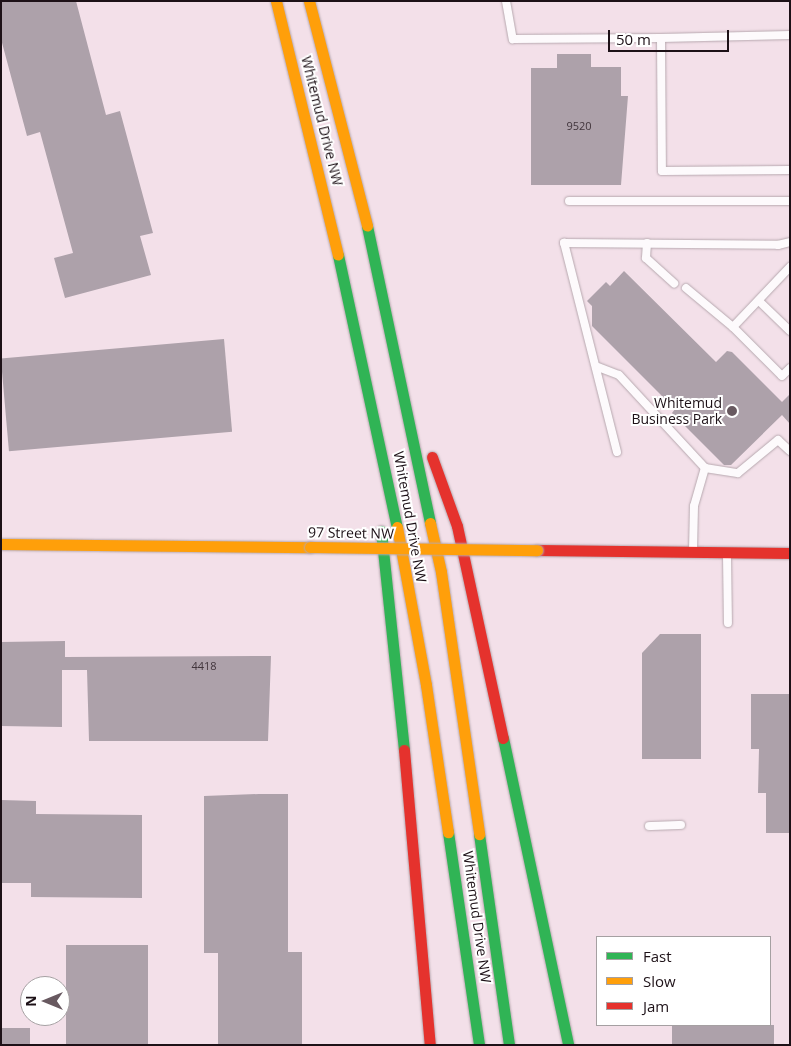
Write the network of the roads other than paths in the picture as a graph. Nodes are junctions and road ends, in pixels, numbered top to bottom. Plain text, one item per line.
1 (267, 1) edge
2 (276, 1) edge
3 (309, 1) edge
4 (506, 1) edge
5 (285, 35) junction
6 (790, 36) edge
7 (661, 38) junction
8 (790, 170) edge
9 (569, 201) dead end
10 (790, 201) edge
11 (790, 242) edge
12 (647, 243) junction
13 (790, 267) edge
14 (674, 283) dead end
15 (686, 288) dead end
16 (759, 301) junction
17 (733, 327) junction
18 (790, 331) edge
19 (398, 363) junction
20 (598, 368) junction
21 (790, 368) edge
22 (790, 451) edge
23 (616, 452) dead end
24 (384, 457) junction
25 (705, 468) junction
26 (1, 544) edge
27 (693, 552) junction
28 (727, 552) junction
29 (790, 553) edge
30 (728, 623) dead end
31 (681, 825) dead end
32 (649, 826) dead end
33 (430, 1045) edge
34 (479, 1045) edge
35 (509, 1045) edge
36 (568, 1045) edge

1 - 5 main road
2 - 5 main road, Whitemud Drive NW
3 - 19 main road, Whitemud Drive NW
4 - 7 lane
5 - 24 main road, Whitemud Drive NW
6 - 7 lane
7 - 8 lane
9 - 10 lane
11 - 12 lane
12 - 14 lane
12 - 20 lane
13 - 16 lane
15 - 17 lane
16 - 17 lane
16 - 18 lane
17 - 21 lane
19 - 35 main road, Whitemud Drive NW
19 - 36 main road
20 - 23 lane
20 - 25 lane
22 - 25 lane
24 - 33 main road
24 - 34 main road, Whitemud Drive NW
25 - 27 lane
26 - 27 main road, 97 Street NW, bridge
27 - 28 main road, 97 Street NW
28 - 29 main road, 97 Street NW
28 - 30 lane
31 - 32 lane

